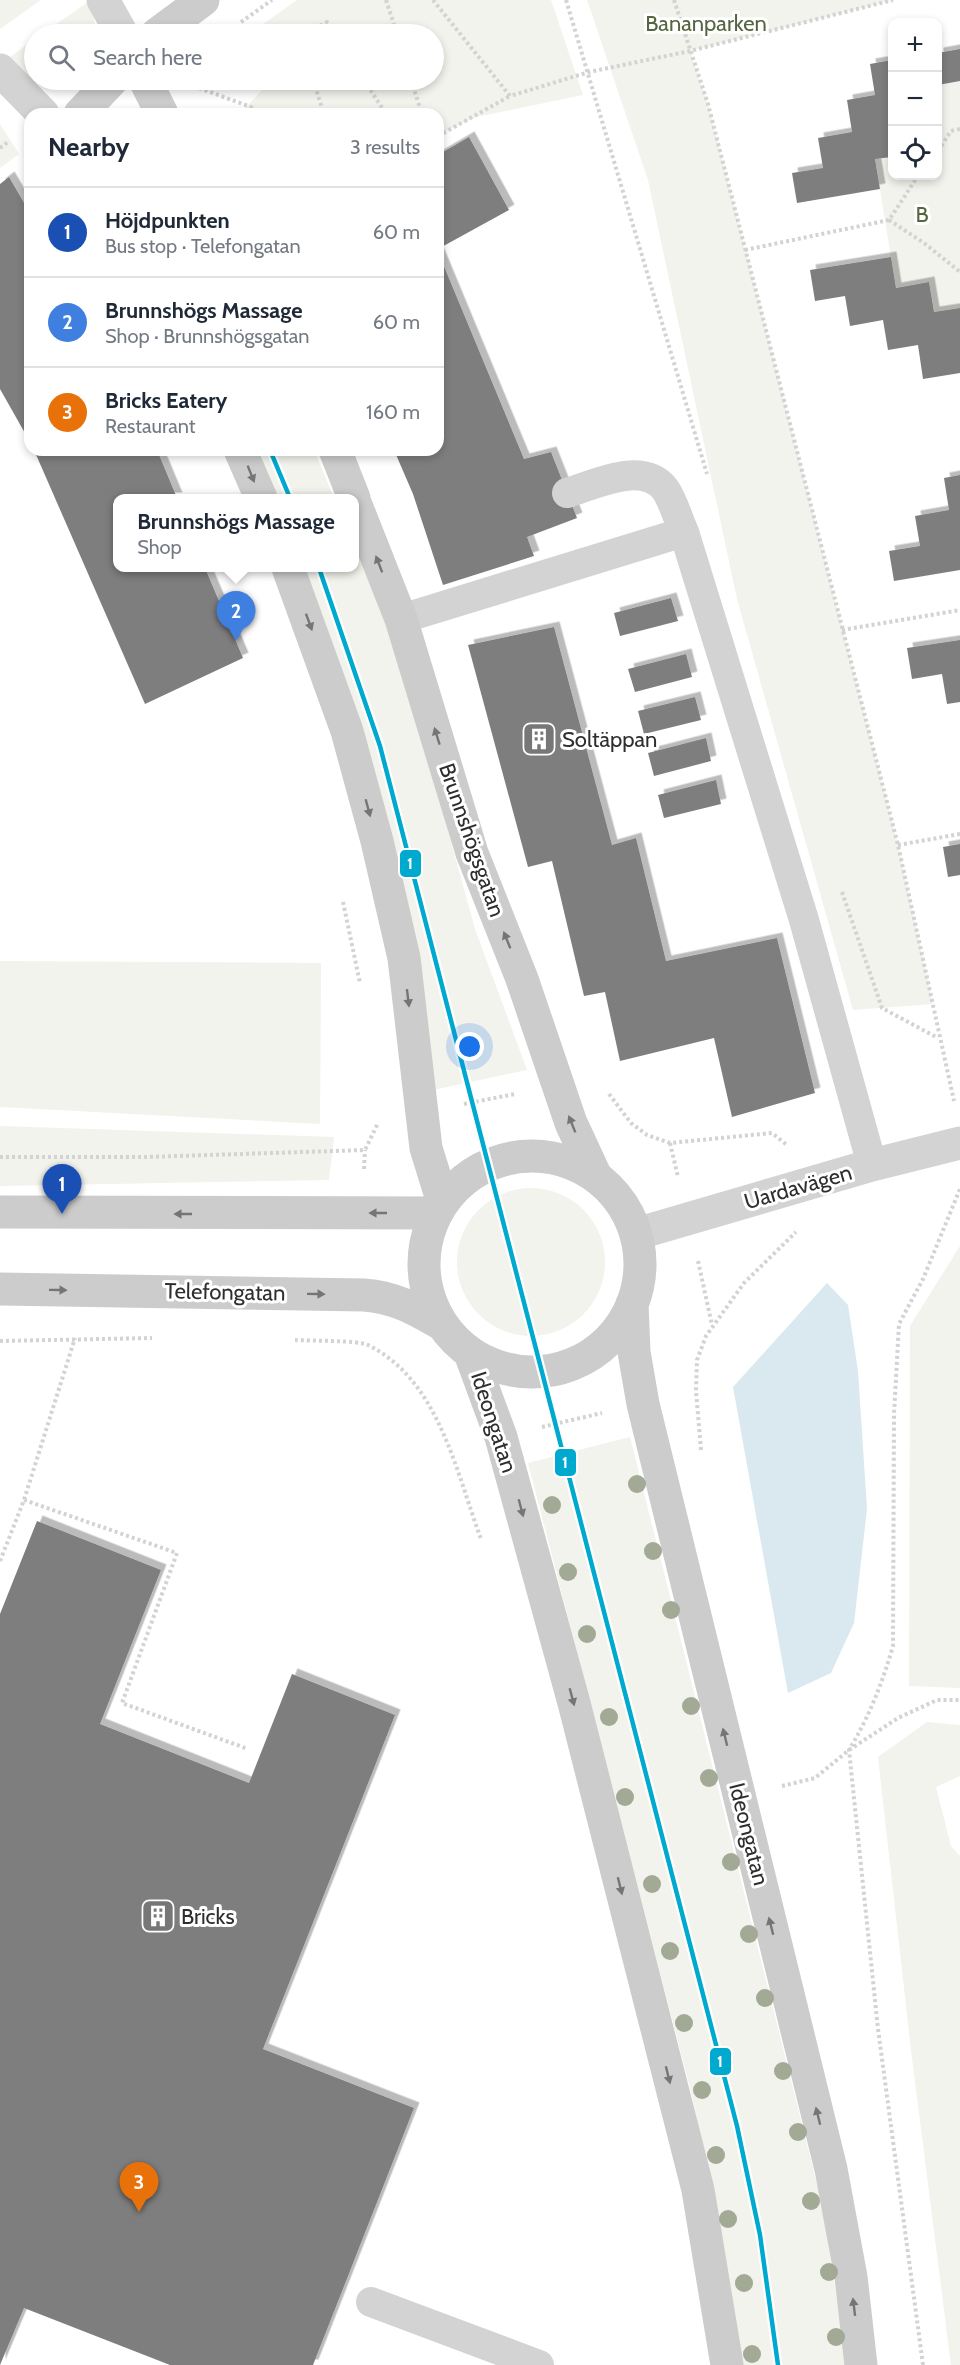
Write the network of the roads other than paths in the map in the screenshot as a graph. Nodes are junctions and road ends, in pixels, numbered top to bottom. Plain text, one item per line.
1 (103, 0) edge
2 (203, 0) edge
3 (116, 24) edge
4 (171, 24) edge
5 (0, 70) edge
6 (103, 90) edge
7 (151, 90) edge
8 (37, 108) edge
9 (86, 108) edge
10 (159, 108) edge
11 (243, 456) edge
12 (337, 456) edge
13 (567, 493) dead end
14 (259, 494) edge
15 (352, 494) edge
16 (359, 512) edge
17 (684, 532) junction
18 (290, 572) edge
19 (400, 619) junction
20 (960, 1143) edge
21 (872, 1165) junction
22 (596, 1177) junction
23 (440, 1208) junction
24 (0, 1212) edge
25 (636, 1234) junction
26 (0, 1289) edge
27 (632, 1304) junction
28 (443, 1325) junction
29 (470, 1353) junction
30 (371, 2302) dead end
31 (539, 2365) edge
32 (727, 2365) edge
33 (861, 2365) edge

1 - 3 street
2 - 4 street
5 - 8 street
6 - 9 street
7 - 10 street
11 -> 14 street
12 - 15 street, Brunnshögsgatan
13 - 17 lane
19 -> 16 street, Brunnshögsgatan
17 - 19 lane
17 - 21 lane
18 -> 23 street
22 -> 19 street, Brunnshögsgatan
20 - 21 street, Uardavägen
21 - 25 street, Uardavägen
22 - 23 street
22 - 25 street
23 -> 24 street
23 - 28 street
25 - 27 street
26 -> 28 street, Telefongatan
27 - 29 street
33 -> 27 street, Ideongatan
28 - 29 street
29 -> 32 street, Ideongatan
30 - 31 lane

